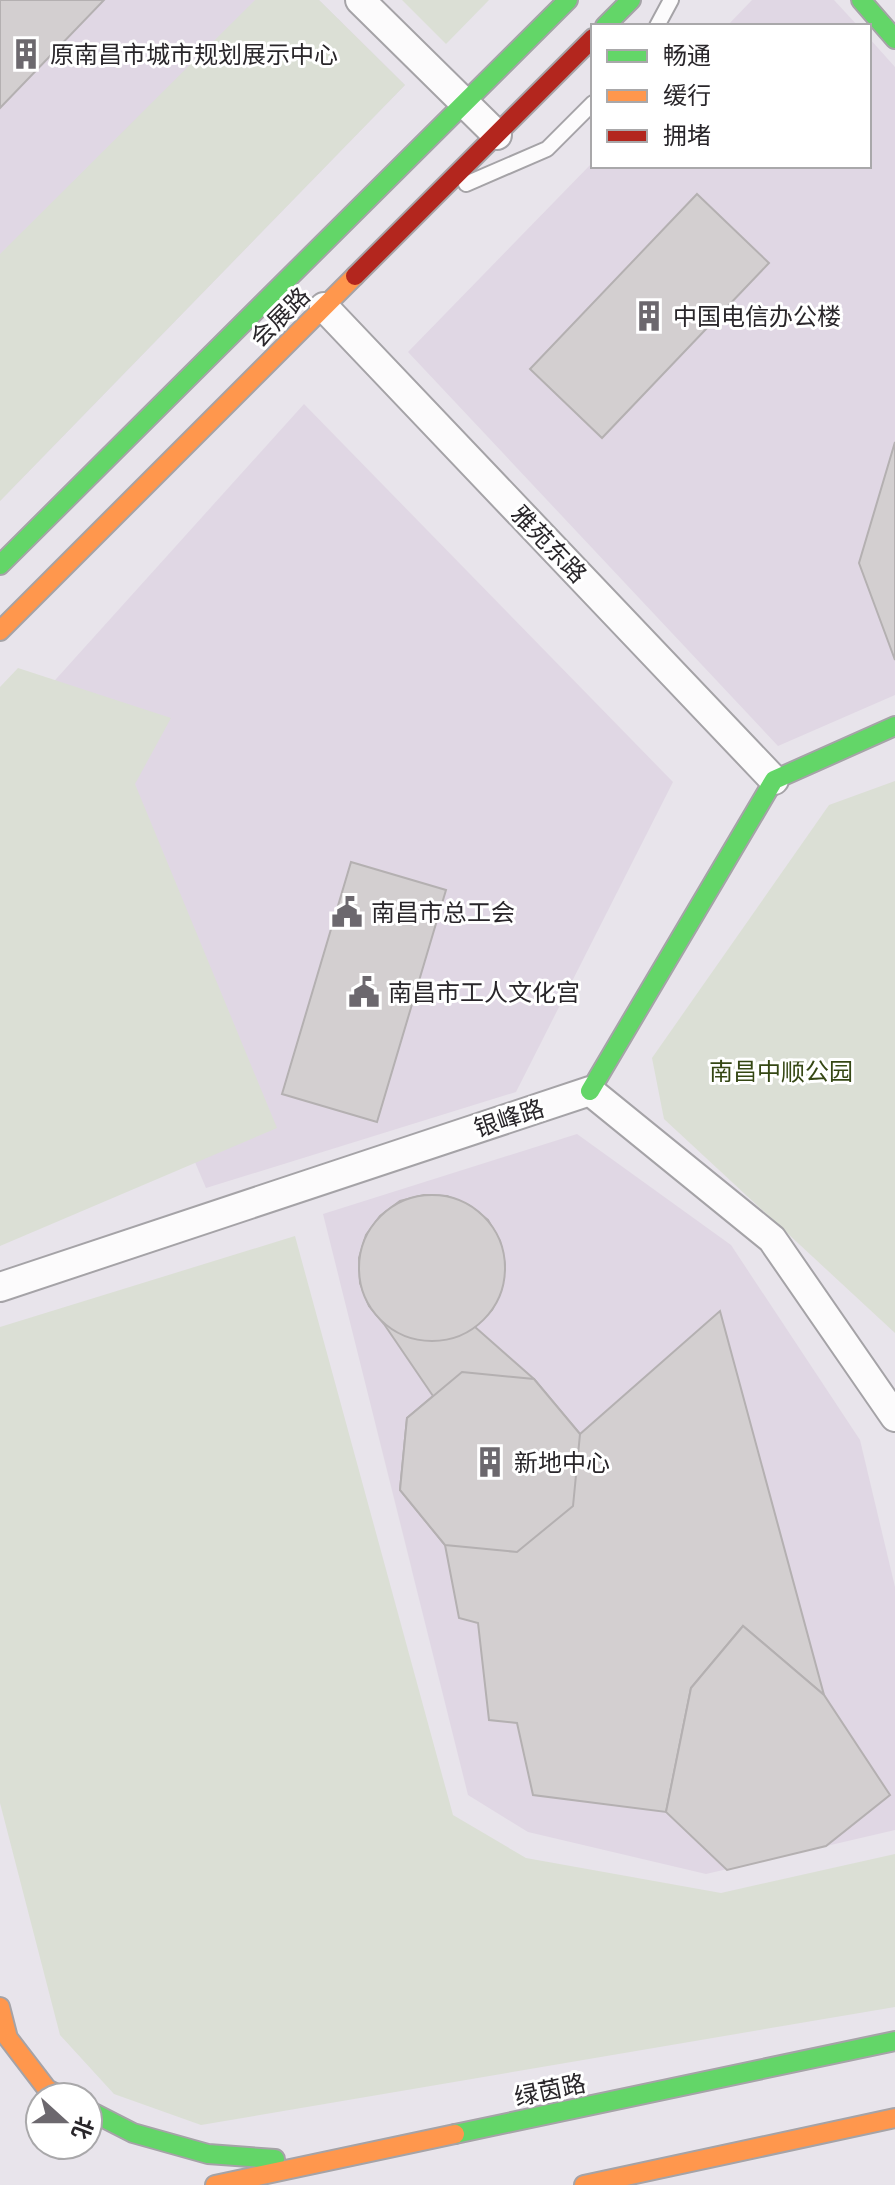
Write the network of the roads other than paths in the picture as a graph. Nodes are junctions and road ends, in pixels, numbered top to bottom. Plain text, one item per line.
1 (360, 0) edge
2 (568, 0) edge
3 (631, 0) edge
4 (671, 0) edge
5 (861, 0) edge
6 (607, 24) edge
7 (658, 24) edge
8 (895, 39) edge
9 (591, 40) edge
10 (465, 103) junction
11 (591, 105) edge
12 (497, 135) junction
13 (433, 199) junction
14 (324, 307) junction
15 (0, 565) edge
16 (0, 631) edge
17 (895, 726) edge
18 (774, 780) junction
19 (590, 1091) junction
20 (0, 1287) edge
21 (895, 1417) edge
22 (0, 2007) edge
23 (895, 2041) edge
24 (41, 2081) edge
25 (104, 2118) edge
26 (895, 2118) edge
27 (318, 2163) junction
28 (215, 2185) edge
29 (584, 2185) edge

1 - 10 street
2 - 10 main road, 会展路
3 - 6 main road
4 - 7 lane
5 - 8 main road
9 - 12 main road, 会展路
10 - 12 street
10 - 15 main road, 会展路
11 - 13 lane
12 - 13 main road, 会展路
13 - 14 main road, 会展路
14 - 16 main road, 会展路
14 - 18 street, 雅苑东路
17 - 18 main road
18 - 19 main road
19 - 20 street, 银峰路
19 - 21 street
22 - 24 main road
23 - 27 main road, 绿茵路
25 - 27 main road
26 - 29 main road
27 - 28 main road, 绿茵路

